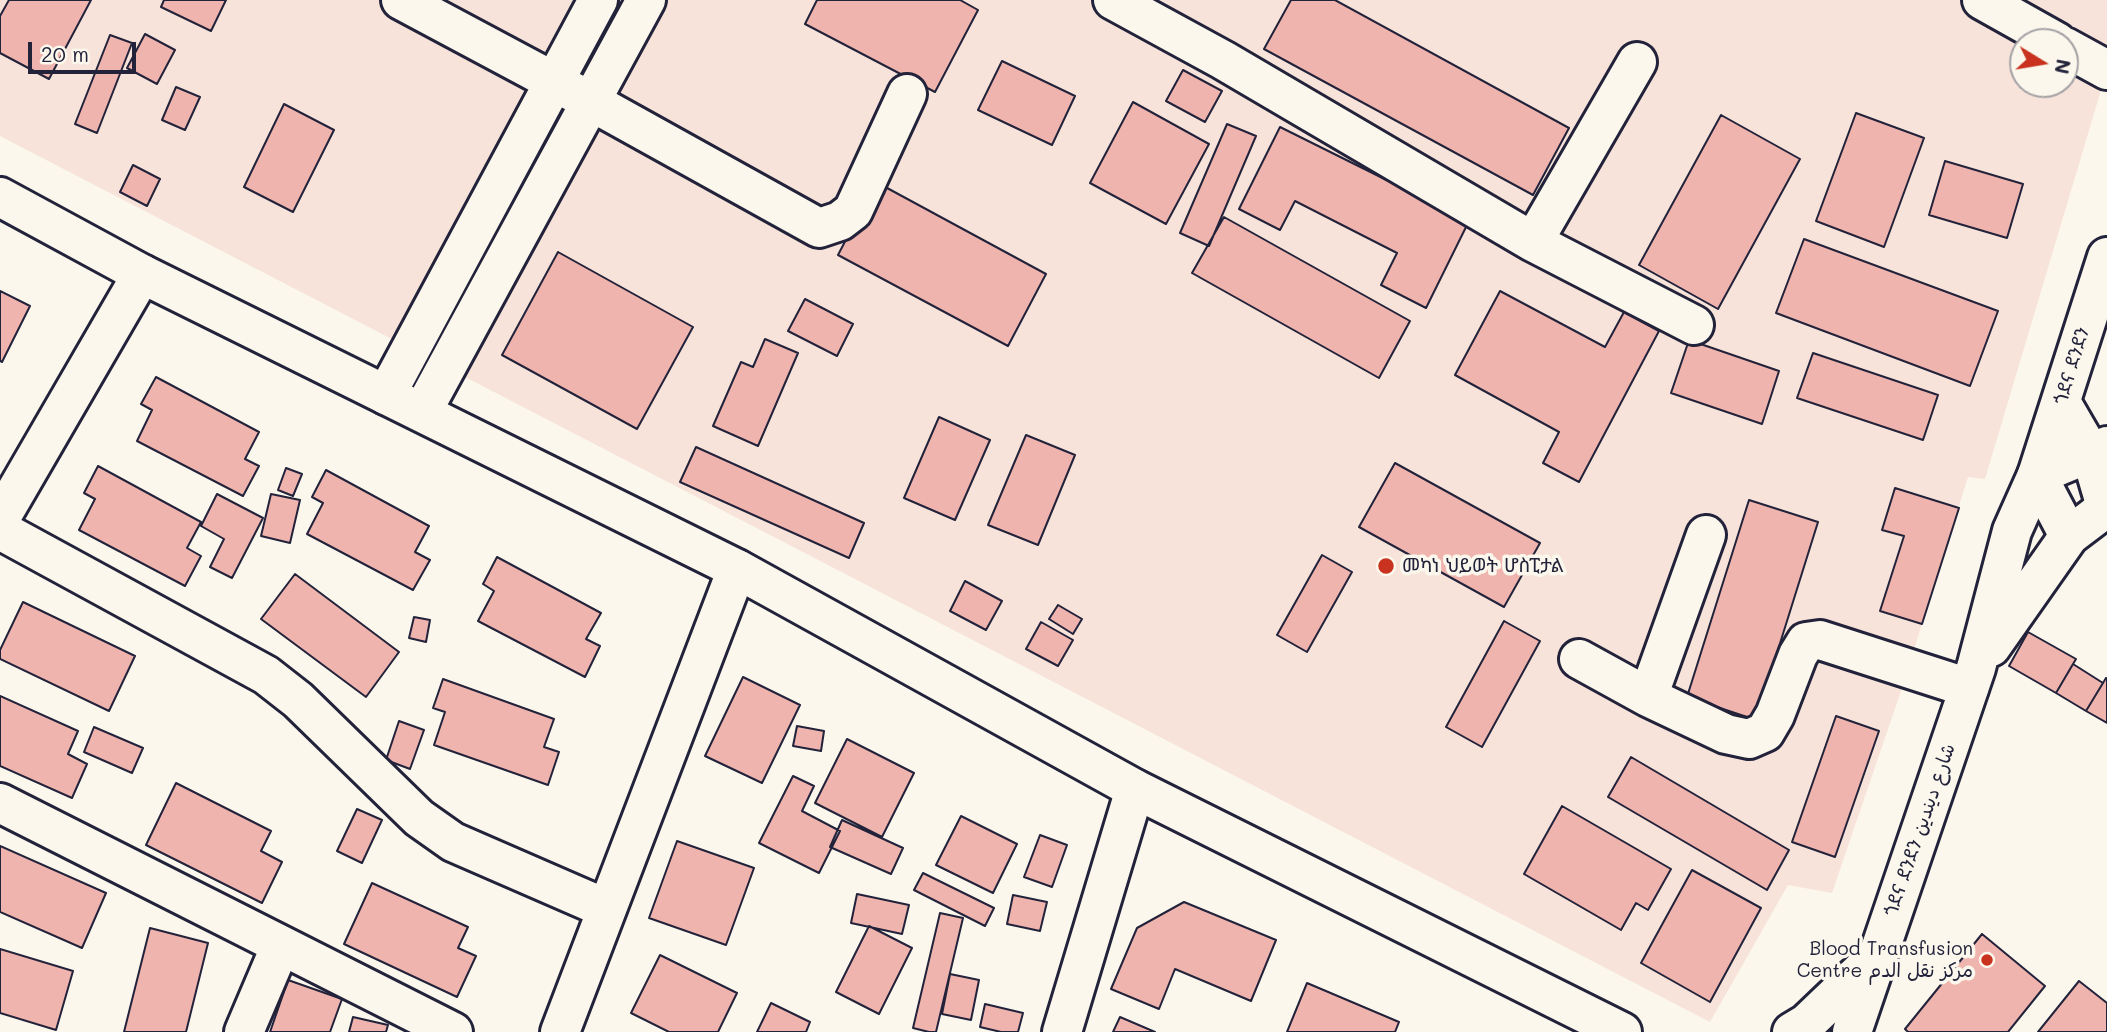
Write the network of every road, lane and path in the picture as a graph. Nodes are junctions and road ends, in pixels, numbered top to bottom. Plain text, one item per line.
1 (598, 0) edge
2 (646, 0) edge
3 (1113, 0) edge
4 (1982, 0) edge
5 (419, 4) edge
6 (2032, 28) edge
7 (2079, 55) edge
8 (1637, 62) dead end
9 (2107, 70) edge
10 (555, 83) junction
11 (907, 94) dead end
12 (592, 102) junction
13 (0, 197) edge
14 (1533, 242) junction
15 (2107, 257) edge
16 (142, 274) junction
17 (1694, 325) dead end
18 (386, 395) junction
19 (2061, 402) junction
20 (422, 412) junction
21 (2098, 449) edge
22 (2037, 475) junction
23 (2107, 507) edge
24 (0, 519) edge
25 (0, 530) edge
26 (1706, 535) dead end
27 (2069, 536) junction
28 (737, 569) junction
29 (1580, 659) dead end
30 (1972, 678) junction
31 (1648, 696) junction
32 (1135, 789) junction
33 (0, 803) edge
34 (607, 909) junction
35 (281, 945) junction
36 (1877, 956) junction
37 (566, 1030) edge
38 (244, 1032) edge
39 (453, 1032) edge
40 (1062, 1032) edge
41 (1622, 1032) edge
42 (1792, 1032) edge
43 (1852, 1032) edge

1 - 10 main road
2 - 12 main road
3 - 14 main road
4 - 6 main road
5 - 10 main road
7 - 9 main road
8 - 14 main road
10 - 12 main road
10 - 18 main road
11 - 12 main road
12 - 20 main road
13 - 16 main road
14 - 17 main road
15 - 19 main road, ጎደና ደንደን
16 - 18 main road
16 - 24 main road
18 - 20 main road
19 - 21 main road
19 - 22 main road, ጎደና ደንደን
20 - 28 main road
21 - 22 main road
21 - 23 main road
22 - 27 main road
22 - 30 main road, ጎደና ደንደን شارع ديندين
23 - 27 main road, ጎደና ደንደን شارع ديندين
25 - 34 main road
26 - 31 main road
27 - 30 main road, ጎደና ደንደን شارع ديندين
28 - 32 main road
28 - 34 main road
29 - 31 main road
30 - 31 main road
30 - 36 main road, ጎደና ደንደን شارع ديندين
32 - 40 main road
32 - 41 main road
33 - 35 main road
34 - 37 main road
35 - 38 main road
35 - 39 main road
36 - 42 main road
36 - 43 main road, ጎደና ደንደን شارع ديندين

